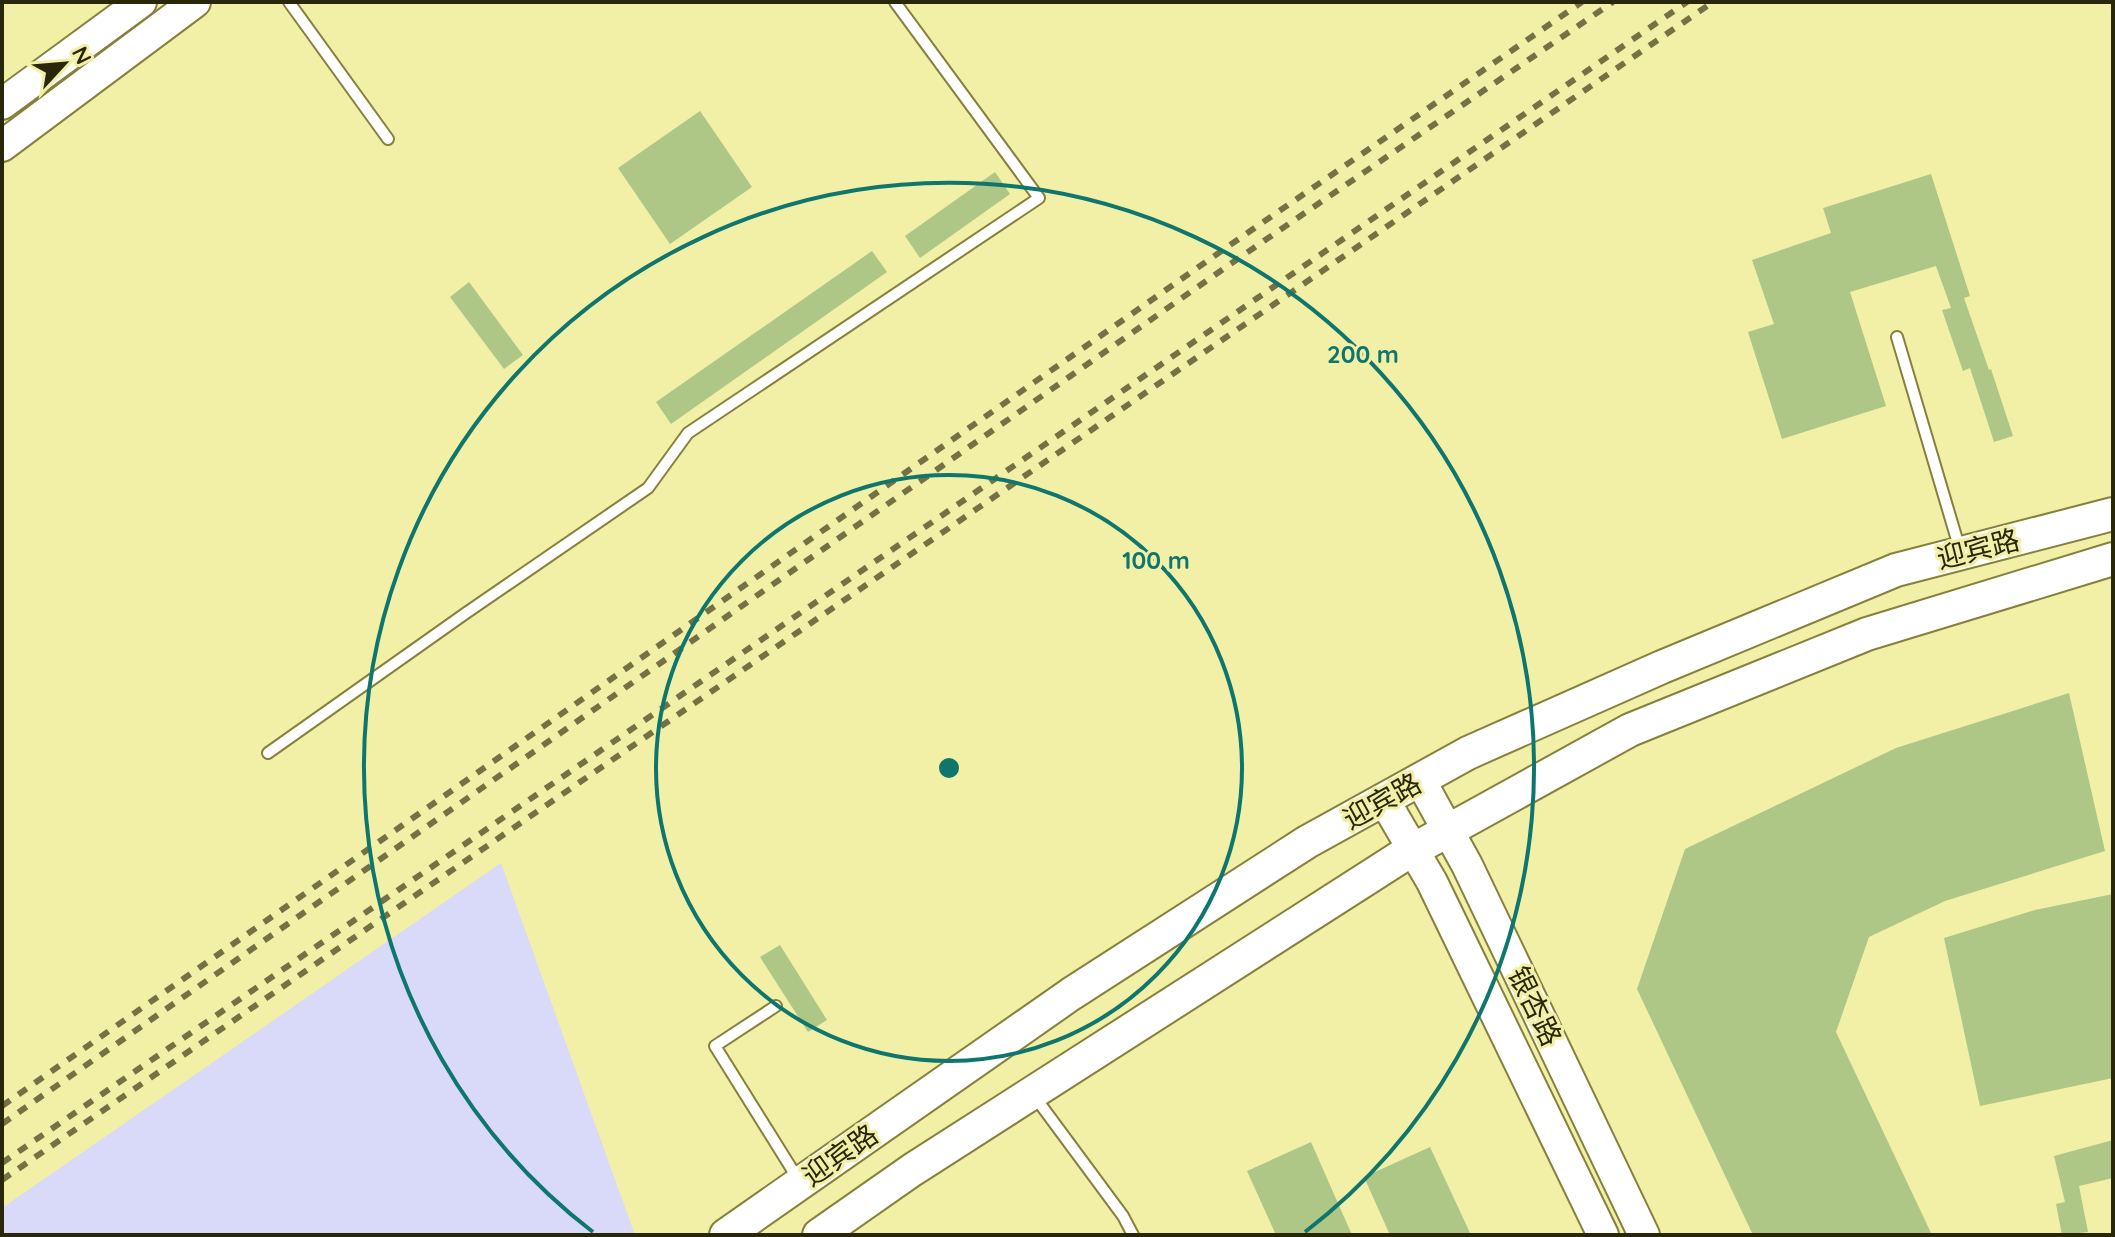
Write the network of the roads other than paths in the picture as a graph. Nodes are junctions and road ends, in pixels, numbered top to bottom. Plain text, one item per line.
1 (141, 2) edge
2 (195, 2) edge
3 (289, 2) edge
4 (895, 2) edge
5 (2, 104) edge
6 (388, 139) dead end
7 (2, 146) edge
8 (1897, 337) dead end
9 (2113, 514) edge
10 (1961, 554) junction
11 (2113, 559) edge
12 (268, 753) dead end
13 (1420, 780) junction
14 (1384, 800) junction
15 (1448, 830) junction
16 (1413, 850) junction
17 (776, 1006) dead end
18 (1032, 1093) junction
19 (801, 1183) junction
20 (726, 1235) edge
21 (819, 1235) edge
22 (1133, 1235) edge
23 (1603, 1235) edge
24 (1644, 1235) edge

1 - 5 street
2 - 7 street
3 - 6 lane
4 - 12 lane
8 - 10 lane
9 - 10 main road, 迎宾路
10 - 13 main road, 迎宾路
11 - 15 main road, 迎宾路
13 - 14 main road, 迎宾路
13 - 15 street, 银杏路
14 - 16 street, 银杏路
14 - 19 main road, 迎宾路
15 - 16 main road, 迎宾路
15 - 24 street, 银杏路
16 - 18 main road, 迎宾路
16 - 23 street, 银杏路
17 - 19 lane
18 - 21 main road, 迎宾路
18 - 22 lane
19 - 20 main road, 迎宾路

